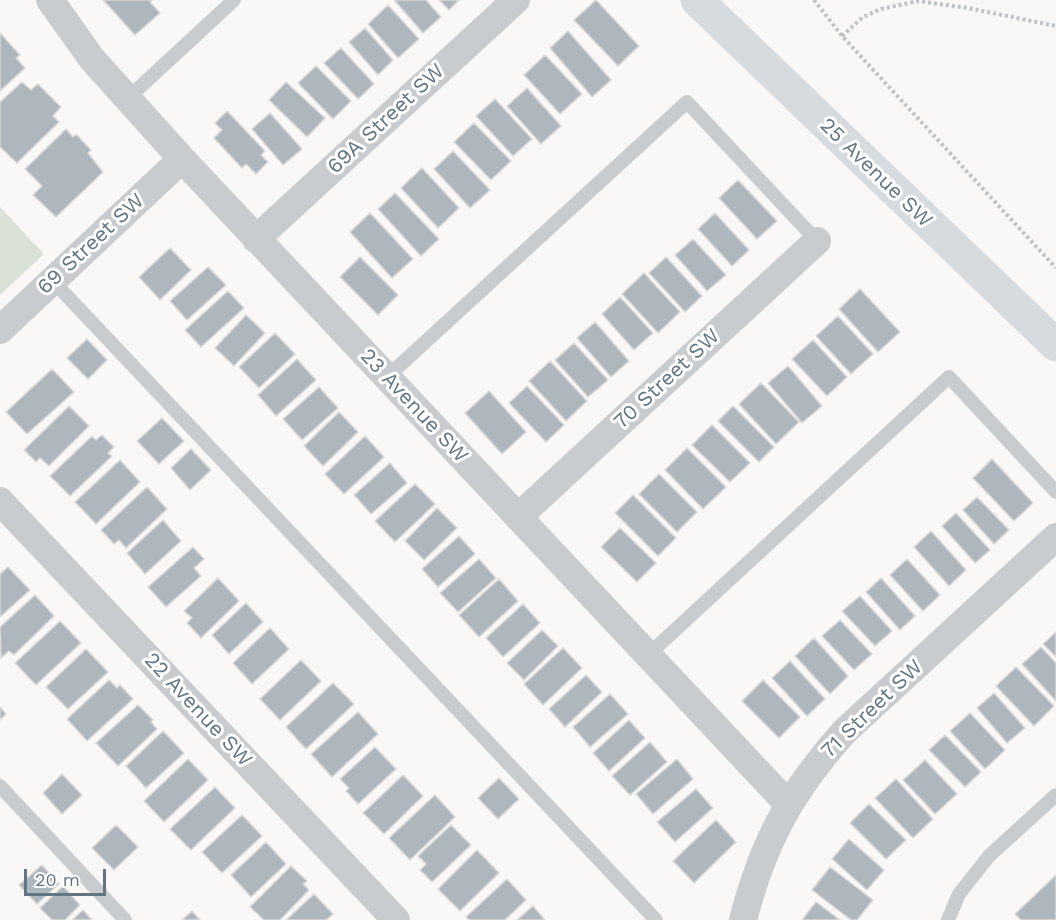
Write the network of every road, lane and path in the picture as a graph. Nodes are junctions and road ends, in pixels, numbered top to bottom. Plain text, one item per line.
1 (50, 0) edge
2 (234, 0) edge
3 (516, 0) edge
4 (697, 0) edge
5 (814, 0) edge
6 (1056, 26) edge
7 (842, 36) junction
8 (127, 99) junction
9 (182, 159) junction
10 (256, 239) junction
11 (817, 241) joint
12 (1056, 268) edge
13 (52, 280) junction
14 (0, 330) edge
15 (1056, 345) edge
16 (387, 377) junction
17 (1056, 492) edge
18 (0, 501) edge
19 (518, 517) junction
20 (1056, 537) edge
21 (648, 655) junction
22 (0, 786) edge
23 (1056, 795) edge
24 (788, 804) junction
25 (125, 920) edge
26 (396, 920) edge
27 (656, 920) edge
28 (743, 920) edge
29 (948, 920) edge

1 - 8 street, 23 Avenue SW
2 - 8 lane
3 - 10 street, 69A Street SW
4 - 15 main road, 25 Avenue SW
5 - 7 path
6 - 7 path
7 - 12 path
8 - 9 street, 23 Avenue SW
9 - 10 street, 23 Avenue SW
9 - 13 street, 69 Street SW
10 - 16 street, 23 Avenue SW
11 - 16 lane
11 - 19 street, 70 Street SW
13 - 14 street, 69 Street SW
13 - 27 lane
16 - 19 street, 23 Avenue SW
17 - 21 lane
18 - 26 street, 22 Avenue SW
19 - 21 street, 23 Avenue SW
20 - 24 street, 71 Street SW
21 - 24 street, 23 Avenue SW
22 - 25 lane
23 - 29 lane
24 - 28 street, 71 Street SW

